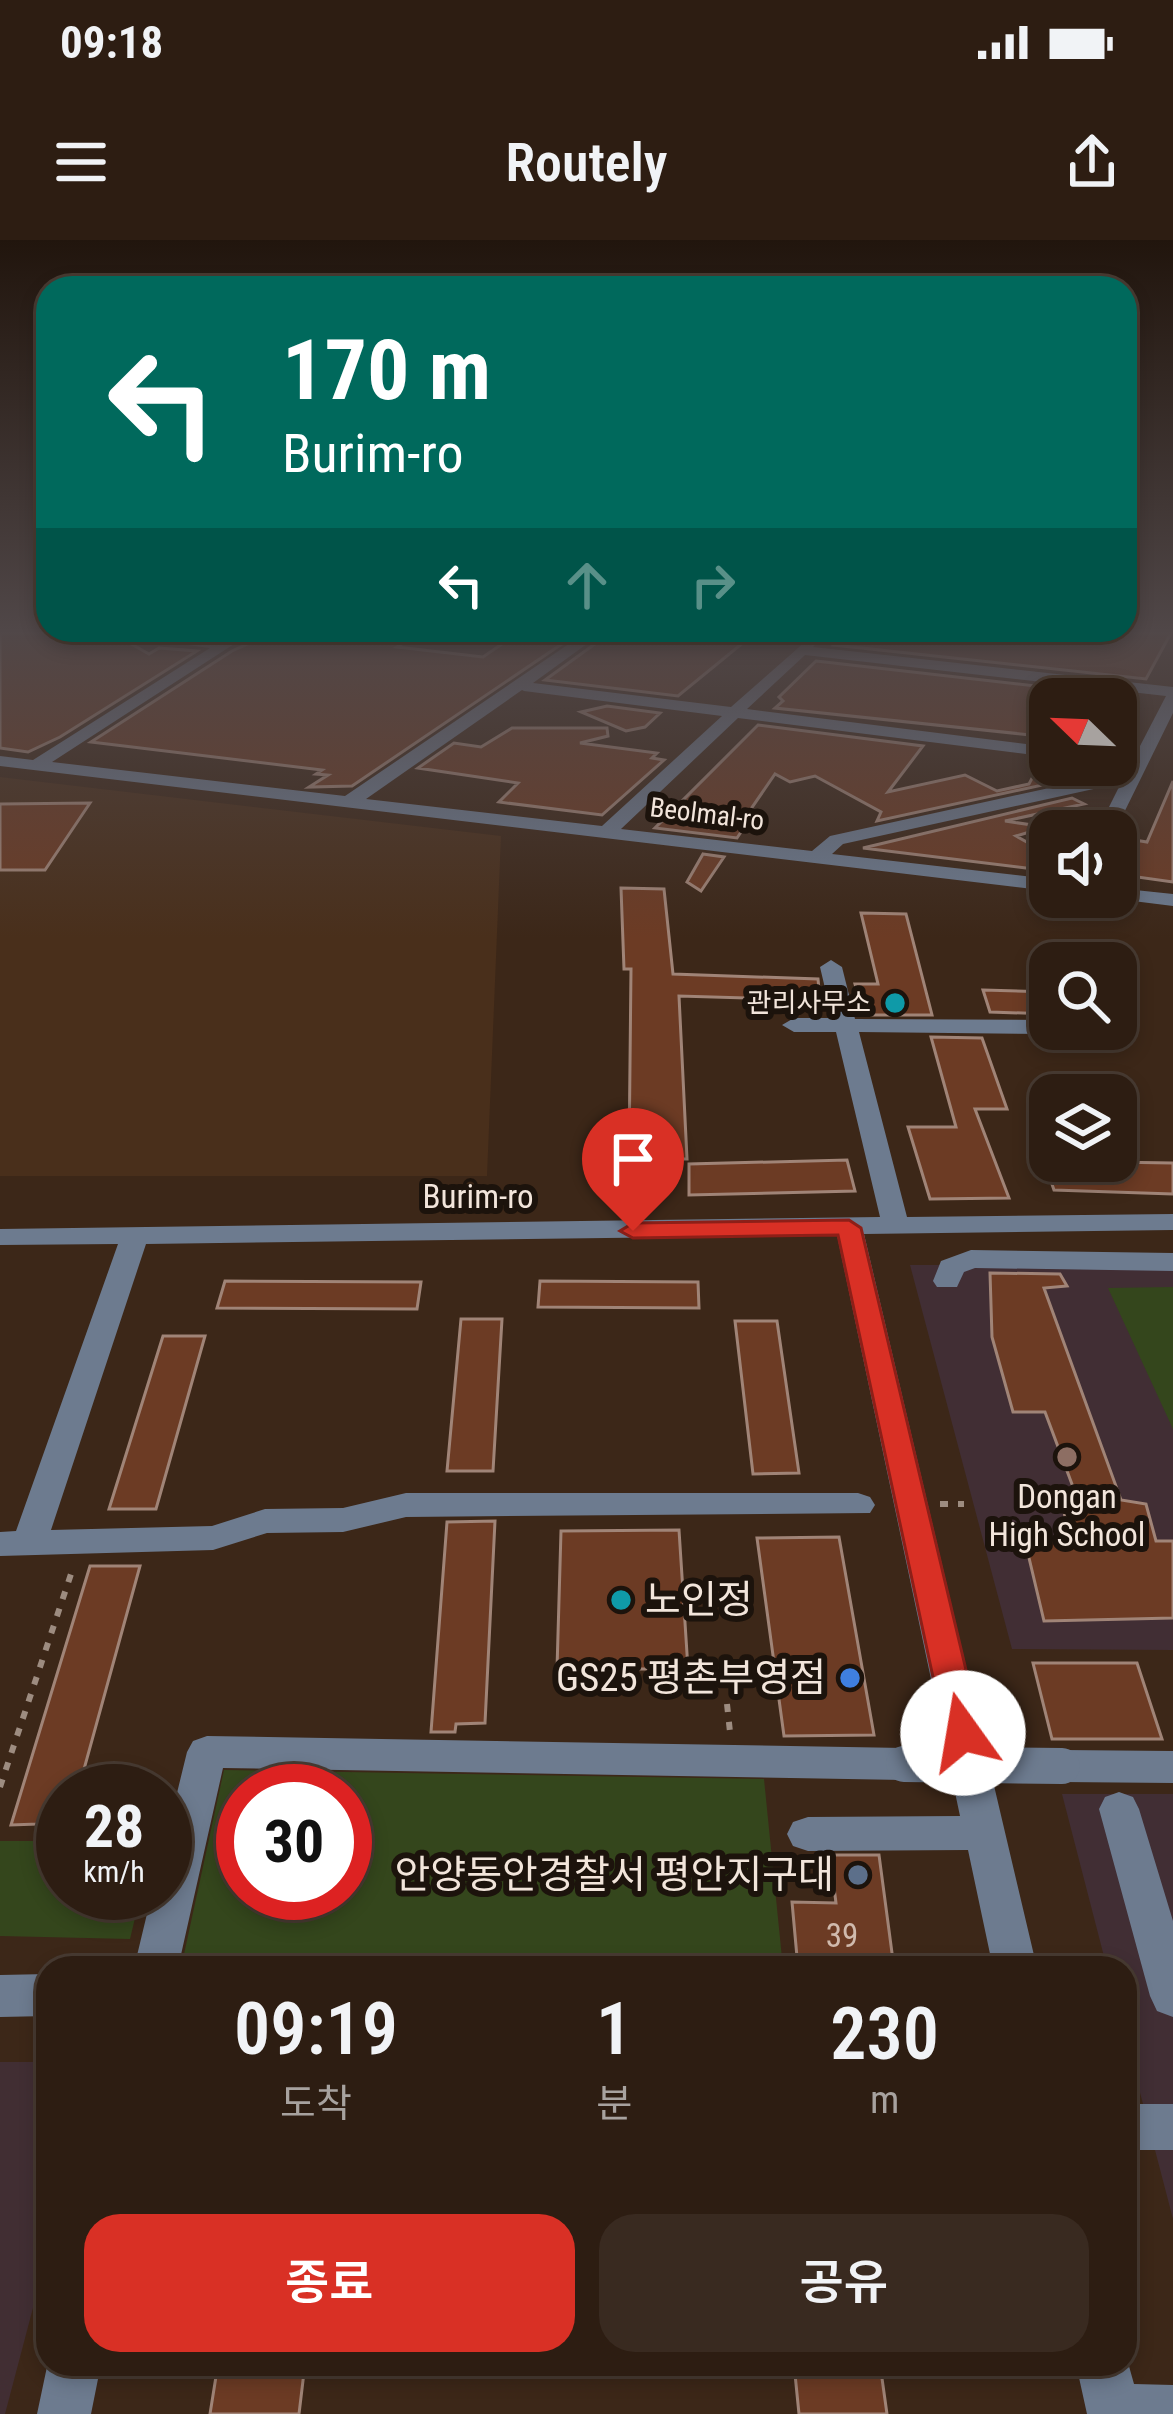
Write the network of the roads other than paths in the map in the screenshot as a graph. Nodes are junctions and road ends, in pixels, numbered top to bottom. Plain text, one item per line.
1 (83, 734) edge
2 (451, 734) edge
3 (709, 734) edge
4 (911, 734) edge
5 (1153, 734) edge
6 (1029, 749) edge
7 (0, 760) edge
8 (35, 765) junction
9 (1137, 765) edge
10 (1077, 786) edge
11 (1091, 786) edge
12 (1127, 786) edge
13 (1121, 798) junction
14 (349, 802) junction
15 (1116, 810) edge
16 (608, 830) junction
17 (819, 855) junction
18 (1029, 882) edge
19 (1137, 897) edge
20 (1170, 904) edge
21 (830, 967) dead end
22 (794, 1025) dead end
23 (844, 1026) junction
24 (1029, 1027) edge
25 (1173, 1222) edge
26 (896, 1227) junction
27 (849, 1228) junction
28 (135, 1235) junction
29 (0, 1238) edge
30 (1173, 1262) edge
31 (947, 1281) dead end
32 (858, 1505) dead end
33 (14, 1544) edge
34 (1173, 1767) edge
35 (1120, 1809) dead end
36 (985, 1833) junction
37 (808, 1834) dead end
38 (159, 1956) edge
39 (1012, 1956) edge
40 (36, 1995) edge
41 (0, 1996) edge
42 (1173, 1996) edge
43 (1137, 2127) edge
44 (1173, 2127) edge
45 (72, 2376) edge
46 (1110, 2396) edge
47 (1173, 2412) edge
48 (64, 2414) edge

1 - 8 street
2 - 14 street
3 - 16 street
4 - 6 street
5 - 9 street
7 - 8 street, Beolmal-ro
8 - 14 street, Beolmal-ro
10 - 17 street
11 - 13 street
12 - 13 street
13 - 15 street
14 - 16 street, Beolmal-ro
16 - 17 street, Beolmal-ro
17 - 18 street, Beolmal-ro
19 - 20 street
21 - 23 street
22 - 23 street
23 - 24 street
23 - 26 street
25 - 26 street, Burim-ro
26 - 27 street, Burim-ro
27 - 28 street, Burim-ro
27 - 36 street
28 - 29 street, Burim-ro
28 - 33 street
30 - 31 street
32 - 33 street
34 - 38 street, bridge
35 - 42 street
36 - 37 street
36 - 39 street
40 - 41 street
43 - 44 street
45 - 48 street
46 - 47 street

